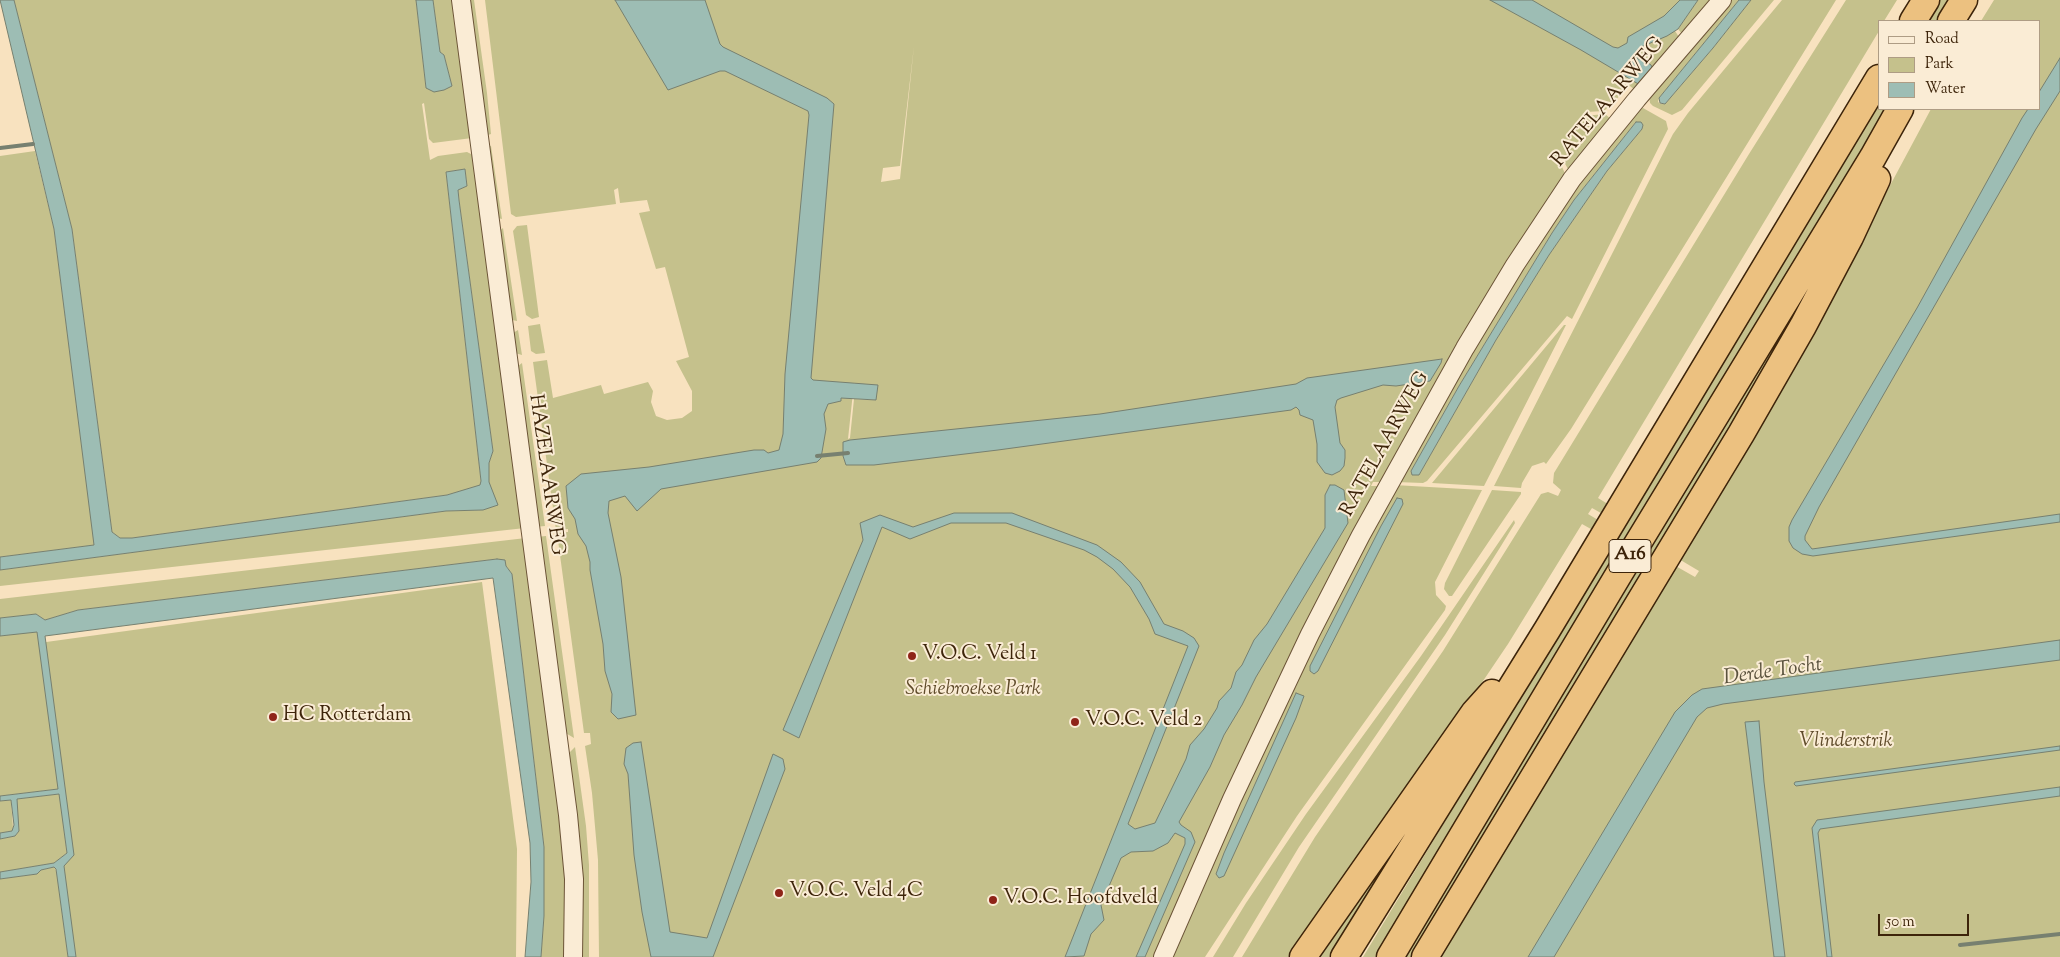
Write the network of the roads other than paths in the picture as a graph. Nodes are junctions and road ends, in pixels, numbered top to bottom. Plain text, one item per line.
1 (460, 0) edge
2 (1722, 0) edge
3 (1926, 0) edge
4 (1964, 0) edge
5 (1914, 20) edge
6 (1952, 20) edge
7 (1878, 80) edge
8 (1899, 110) edge
9 (1905, 110) edge
10 (1546, 630) junction
11 (573, 957) edge
12 (1163, 957) edge
13 (1303, 957) edge
14 (1344, 957) edge
15 (1390, 957) edge
16 (1425, 957) edge

1 - 11 street, HAZELAARWEG
2 - 12 street, RATELAARWEG
3 - 5 highway
4 - 6 highway
7 - 10 highway, A16
8 - 15 highway, A16
9 - 16 highway, A16
10 - 13 highway, A16
10 - 14 highway, A16

